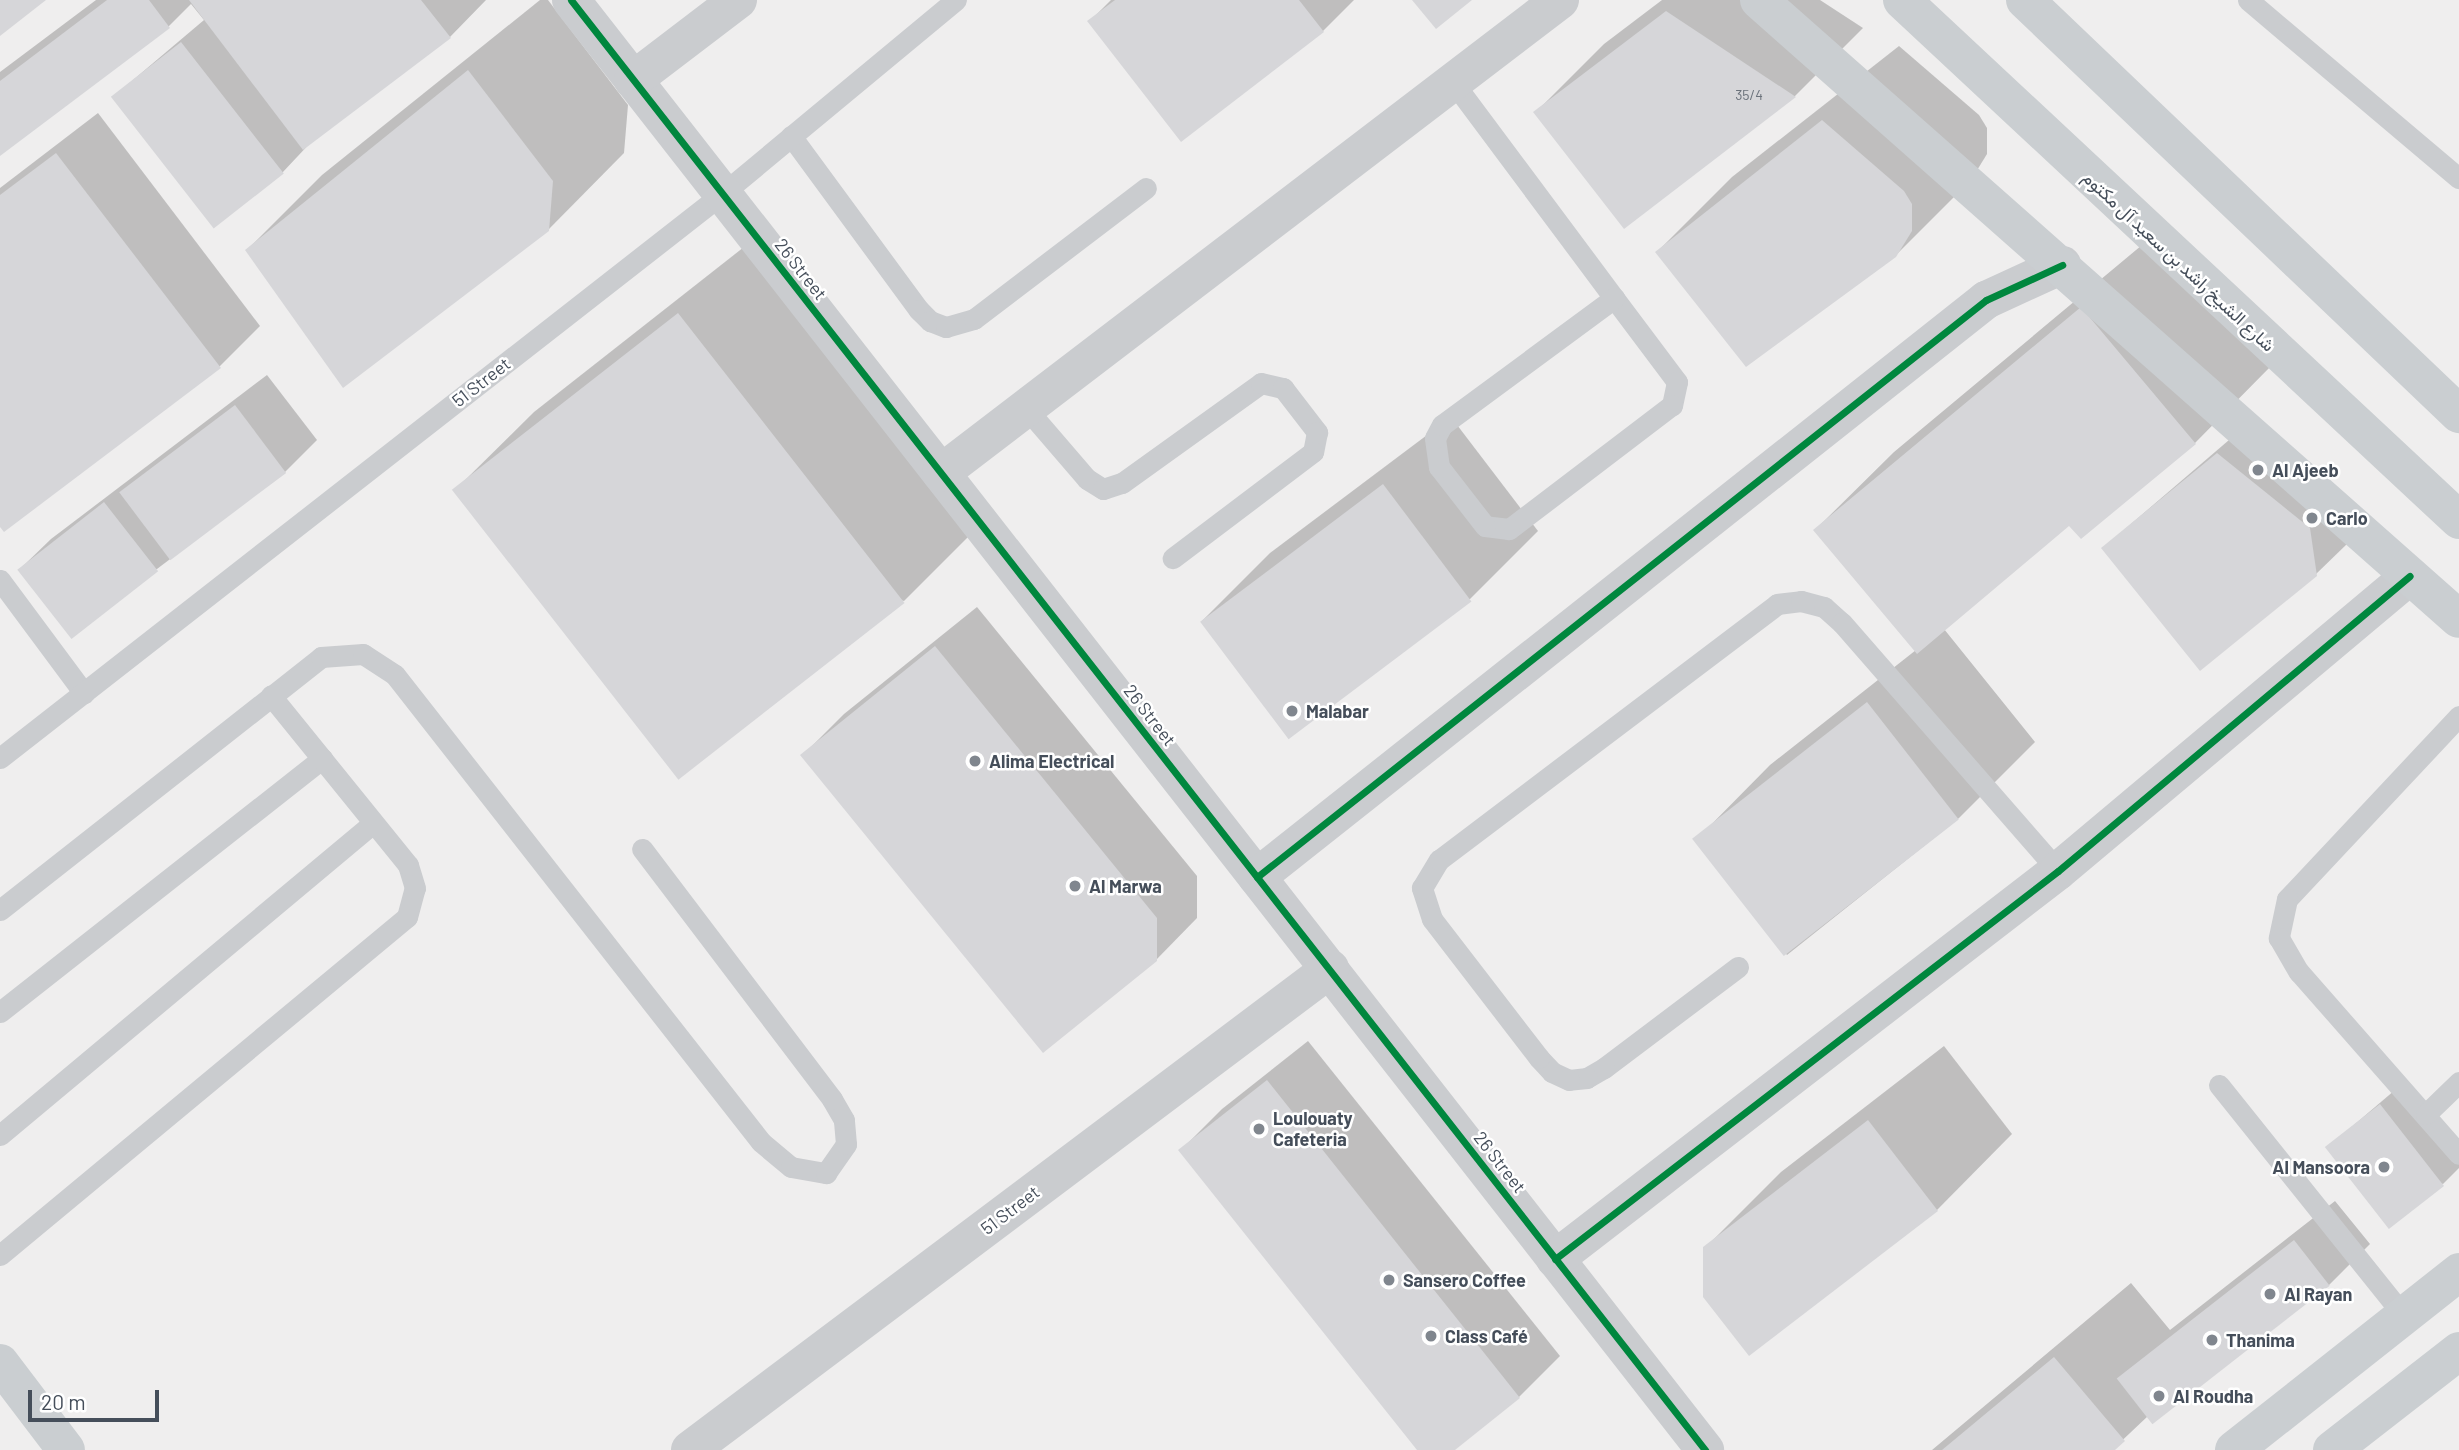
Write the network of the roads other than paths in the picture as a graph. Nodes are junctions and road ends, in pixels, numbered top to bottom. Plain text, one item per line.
1 (571, 0) edge
2 (738, 0) edge
3 (957, 0) edge
4 (1560, 0) edge
5 (1759, 0) edge
6 (1902, 0) edge
7 (2025, 0) edge
8 (2248, 0) edge
9 (634, 80) junction
10 (1453, 82) junction
11 (791, 136) junction
12 (2459, 178) edge
13 (1146, 188) dead end
14 (722, 194) junction
15 (2063, 265) junction
16 (1614, 298) junction
17 (1024, 407) junction
18 (2459, 414) edge
19 (941, 473) junction
20 (2459, 520) edge
21 (1173, 558) dead end
22 (2410, 576) junction
23 (0, 580) edge
24 (2459, 619) edge
25 (84, 693) junction
26 (271, 696) junction
27 (2459, 716) edge
28 (0, 758) edge
29 (322, 759) junction
30 (373, 822) junction
31 (642, 849) dead end
32 (2058, 871) junction
33 (1257, 877) junction
34 (0, 910) edge
35 (1738, 967) dead end
36 (1329, 970) junction
37 (0, 1012) edge
38 (2459, 1082) edge
39 (2219, 1085) dead end
40 (2426, 1114) junction
41 (0, 1135) edge
42 (2459, 1154) edge
43 (0, 1255) edge
44 (1555, 1259) junction
45 (2459, 1272) edge
46 (2404, 1316) junction
47 (2459, 1351) edge
48 (0, 1363) edge
49 (66, 1450) edge
50 (690, 1450) edge
51 (1705, 1450) edge
52 (2234, 1450) edge
53 (2332, 1450) edge

1 - 9 street, 26 Street
2 - 9 street
3 - 11 lane, 51 Street
4 - 10 street
5 - 15 street
6 - 20 street, شارع الشيخ راشد بن سعيد آل مكتوم
7 - 18 street
8 - 12 lane
9 - 14 street, 26 Street
10 - 16 lane
10 - 17 street
11 - 13 lane
11 - 14 lane, 51 Street
14 - 19 street, 26 Street
14 - 25 lane, 51 Street
15 - 22 street
15 - 33 street
16 - 16 lane
17 - 19 street
17 - 21 lane
19 - 33 street, 26 Street
22 - 24 street
22 - 32 street
23 - 25 lane
25 - 28 lane, 51 Street
26 - 29 lane
26 - 31 lane
26 - 34 lane
27 - 40 lane
29 - 30 lane
29 - 37 lane
30 - 41 lane
30 - 43 lane
32 - 35 lane
32 - 44 street
33 - 36 street, 26 Street
36 - 44 street, 26 Street
36 - 50 street, 51 Street
38 - 40 lane
39 - 46 lane
40 - 42 lane
44 - 51 street, 26 Street
45 - 46 street
46 - 52 street
47 - 53 street
48 - 49 street

